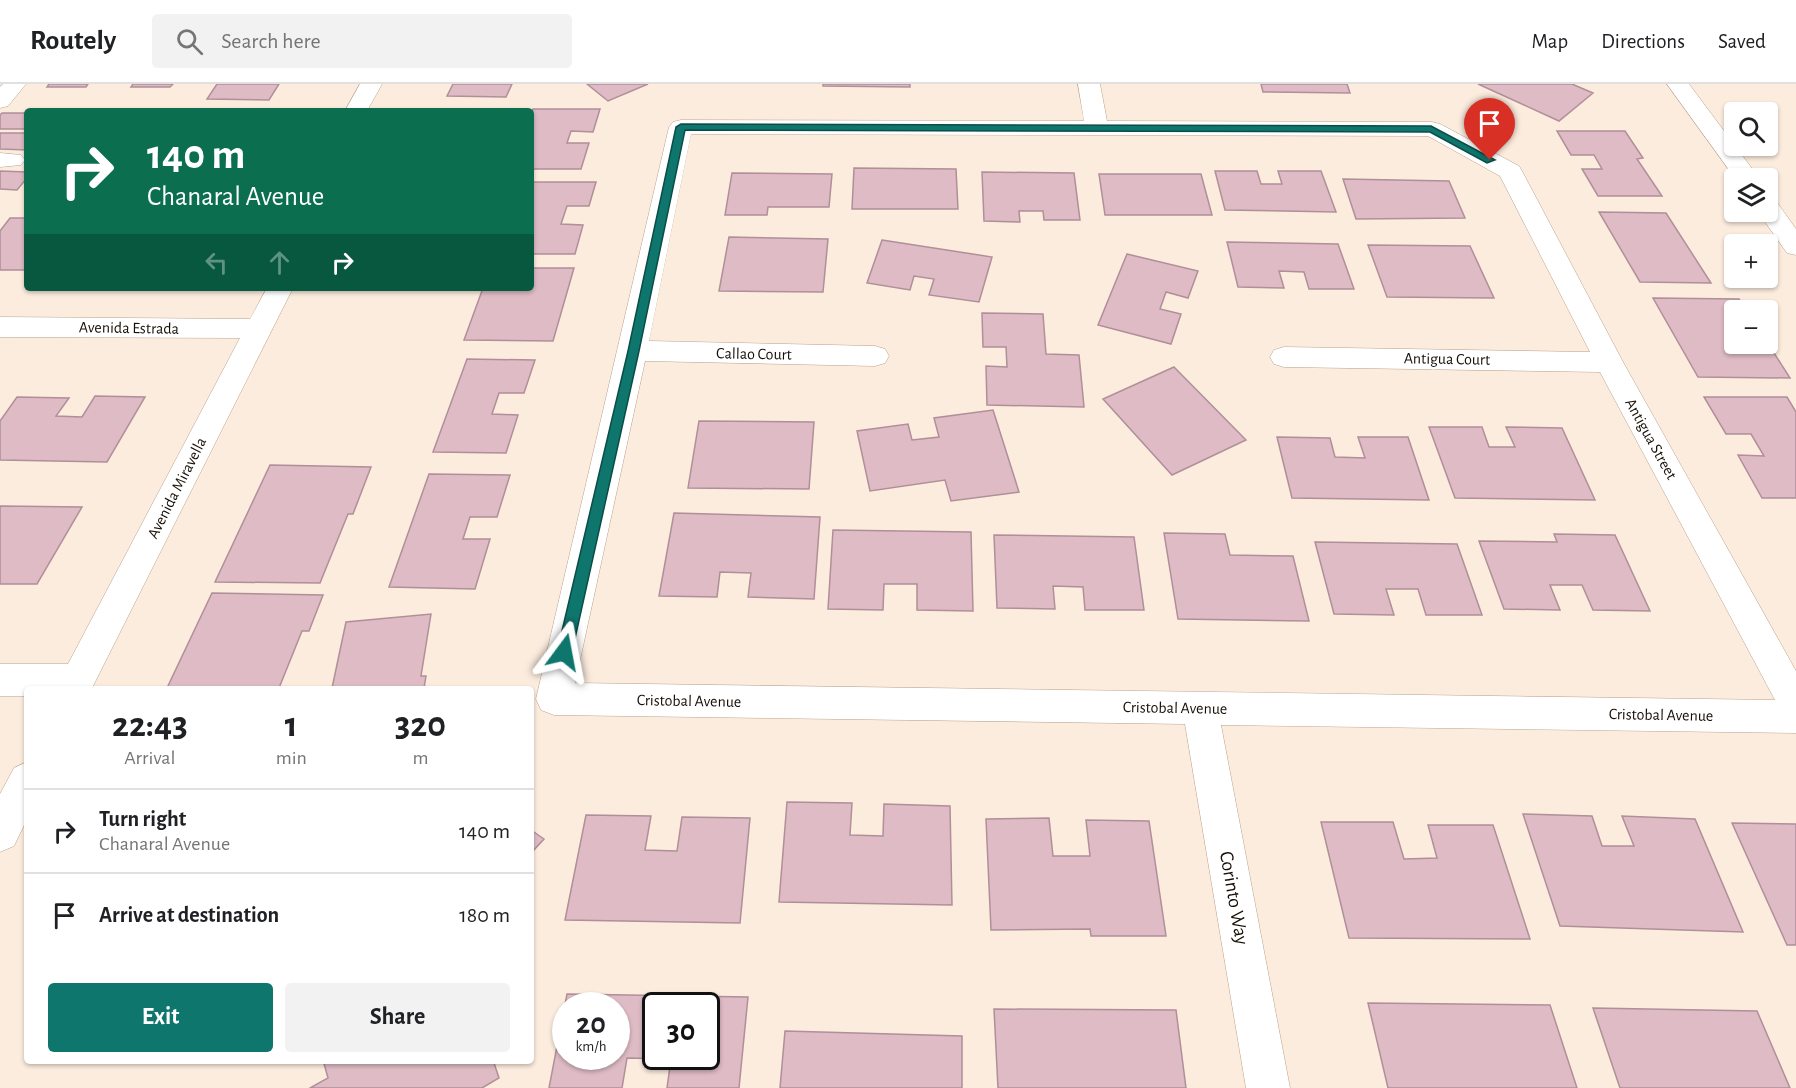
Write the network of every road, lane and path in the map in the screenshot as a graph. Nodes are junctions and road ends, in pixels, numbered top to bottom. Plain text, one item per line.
1 (15, 84) edge
2 (370, 84) edge
3 (1089, 84) edge
4 (1678, 84) edge
5 (0, 101) edge
6 (358, 108) edge
7 (1097, 128) junction
8 (1740, 168) edge
9 (1778, 222) edge
10 (1796, 247) edge
11 (278, 291) edge
12 (0, 327) edge
13 (259, 329) junction
14 (633, 351) junction
15 (875, 356) dead end
16 (1284, 357) dead end
17 (1609, 362) junction
18 (0, 680) edge
19 (76, 684) edge
20 (1796, 705) edge
21 (1200, 708) junction
22 (1796, 717) edge
23 (24, 786) edge
24 (0, 832) edge
25 (1268, 1088) edge

1 - 5 street
2 - 6 street
3 - 7 street
4 - 8 street
7 - 14 street
7 - 17 street, Antigua Street
9 - 10 street
11 - 13 street, Avenida Miravella
12 - 13 street, Avenida Estrada
13 - 19 street, Avenida Miravella
14 - 15 street, Callao Court
14 - 21 street, Cristobal Avenue
16 - 17 street, Antigua Court
17 - 20 street, Antigua Street
18 - 19 street
21 - 22 street, Cristobal Avenue
21 - 25 street, Corinto Way
23 - 24 street

